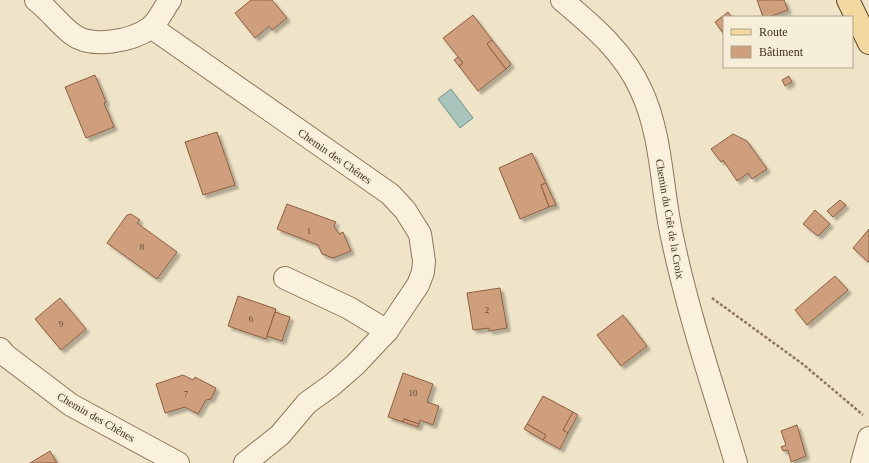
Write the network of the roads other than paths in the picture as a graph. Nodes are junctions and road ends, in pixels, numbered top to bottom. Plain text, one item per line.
1 (36, 0) edge
2 (170, 0) edge
3 (562, 0) edge
4 (848, 0) edge
5 (151, 27) junction
6 (869, 43) edge
7 (285, 278) dead end
8 (387, 331) junction
9 (0, 349) edge
10 (869, 438) edge
11 (178, 463) edge
12 (245, 463) edge
13 (736, 463) edge
14 (862, 463) edge

1 - 5 street
2 - 5 street
3 - 13 street, Chemin du Crêt de la Croix
4 - 6 main road
5 - 8 street, Chemin des Chênes
7 - 8 street
8 - 12 street, Chemin des Chênes
9 - 11 street, Chemin des Chênes
10 - 14 street

